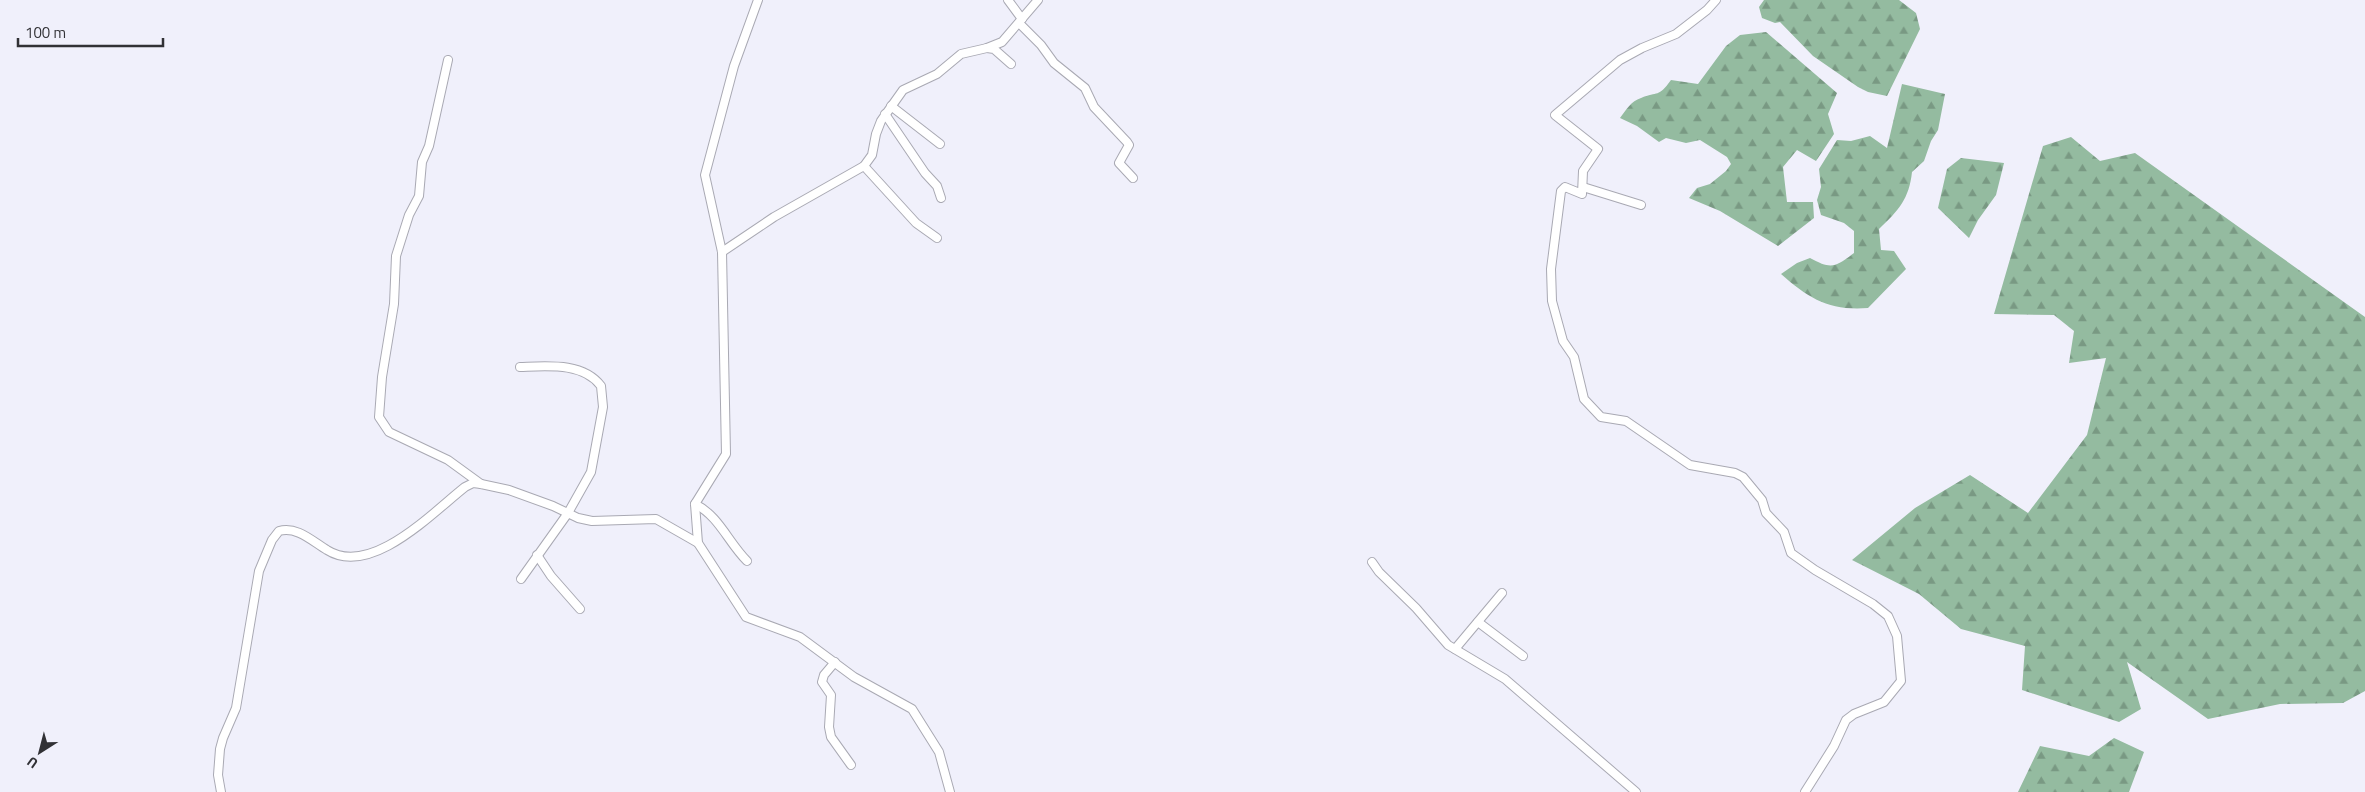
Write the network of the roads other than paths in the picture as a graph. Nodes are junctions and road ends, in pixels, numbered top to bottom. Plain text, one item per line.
1 (758, 0) edge
2 (1008, 0) edge
3 (1038, 0) edge
4 (1716, 0) edge
5 (1021, 21) junction
6 (987, 48) junction
7 (448, 60) dead end
8 (1011, 64) dead end
9 (891, 106) junction
10 (885, 114) junction
11 (940, 144) dead end
12 (864, 166) junction
13 (1133, 178) dead end
14 (1583, 187) junction
15 (941, 198) dead end
16 (1641, 206) dead end
17 (937, 238) dead end
18 (722, 252) junction
19 (520, 367) dead end
20 (481, 484) junction
21 (695, 504) junction
22 (568, 513) junction
23 (698, 543) junction
24 (538, 555) junction
25 (747, 561) dead end
26 (1372, 562) dead end
27 (521, 579) dead end
28 (1502, 593) dead end
29 (580, 608) dead end
30 (1478, 622) junction
31 (1455, 650) junction
32 (1523, 656) dead end
33 (835, 662) junction
34 (851, 765) dead end
35 (222, 792) edge
36 (950, 792) edge
37 (1636, 792) edge
38 (1805, 792) edge

1 - 18 street
2 - 5 street
3 - 5 street
4 - 14 street
5 - 6 street
5 - 13 street
6 - 8 street
6 - 9 street
7 - 20 street
9 - 10 street
9 - 11 street
10 - 12 street
10 - 15 street
12 - 17 street
12 - 18 street
14 - 16 street
14 - 38 street
18 - 21 street
19 - 22 street
20 - 22 street
20 - 35 street
21 - 23 street
21 - 25 street
22 - 23 street
22 - 24 street
23 - 33 street
24 - 27 street
24 - 29 street
26 - 31 street
28 - 30 street
30 - 31 street
30 - 32 street
31 - 37 street
33 - 34 street
33 - 36 street

